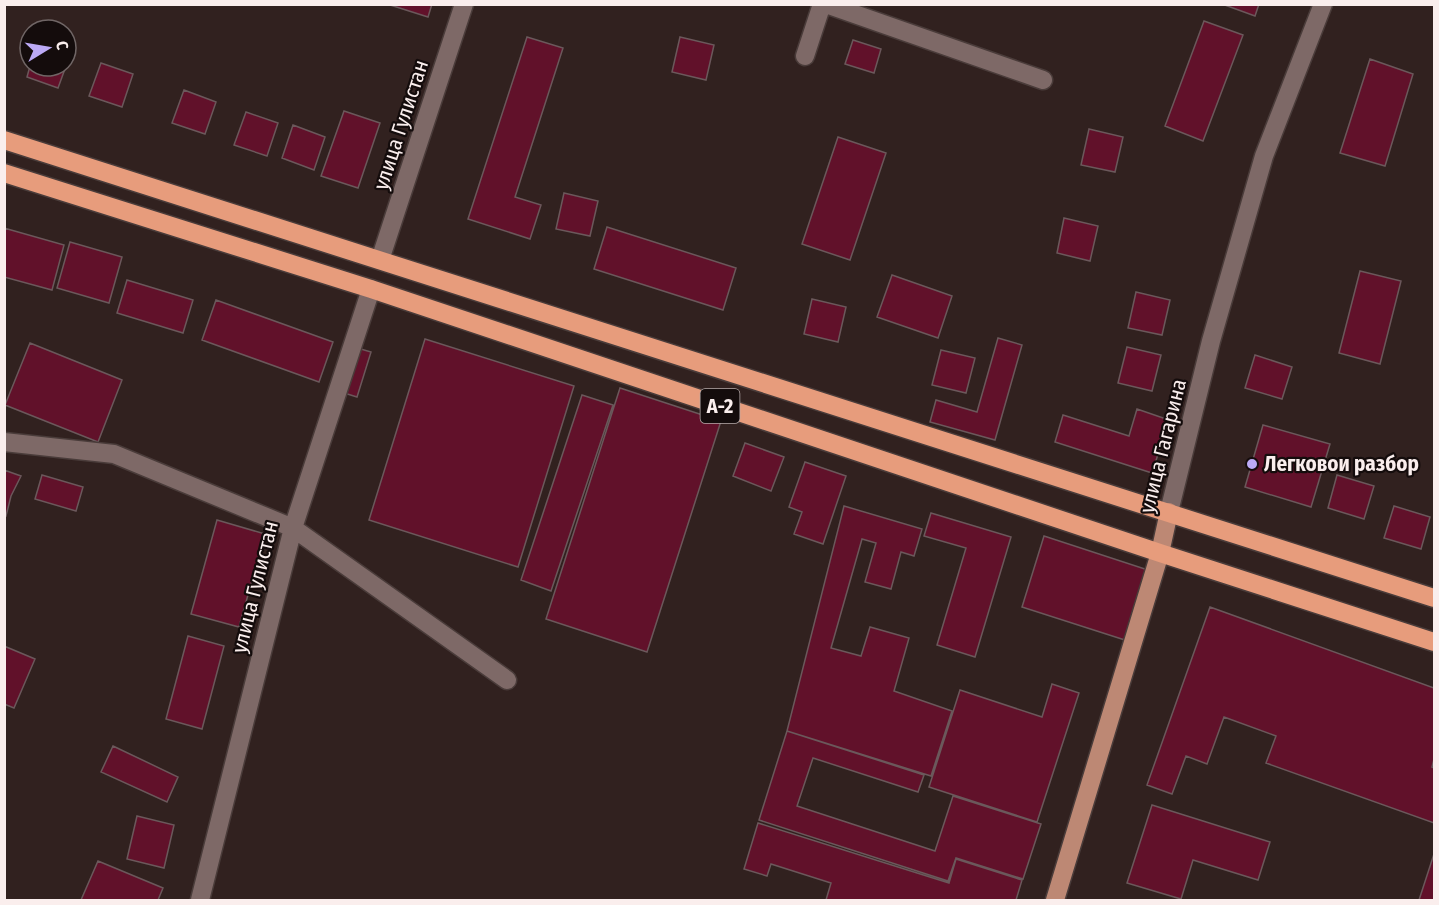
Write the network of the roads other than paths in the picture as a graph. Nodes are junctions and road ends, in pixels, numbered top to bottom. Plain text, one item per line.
1 (464, 4) edge
2 (824, 4) edge
3 (1323, 4) edge
4 (805, 56) dead end
5 (1042, 80) dead end
6 (4, 140) edge
7 (4, 173) edge
8 (380, 260) junction
9 (371, 289) junction
10 (4, 442) edge
11 (1170, 512) junction
12 (292, 528) junction
13 (1160, 553) junction
14 (1434, 598) edge
15 (1434, 642) edge
16 (507, 680) dead end
17 (200, 900) edge
18 (1055, 900) edge

1 - 8 street, улица Гулистан
2 - 4 street
2 - 5 street
3 - 11 street, улица Гагарина
6 - 8 highway, A-2
7 - 9 highway, A-2
8 - 11 highway, A-2
9 - 12 street, улица Гулистан
9 - 13 highway, A-2
10 - 12 street
11 - 13 main road, улица Гагарина
11 - 14 highway, A-2
12 - 16 street
12 - 17 street, улица Гулистан
13 - 15 highway, A-2
13 - 18 main road, улица Гагарина

